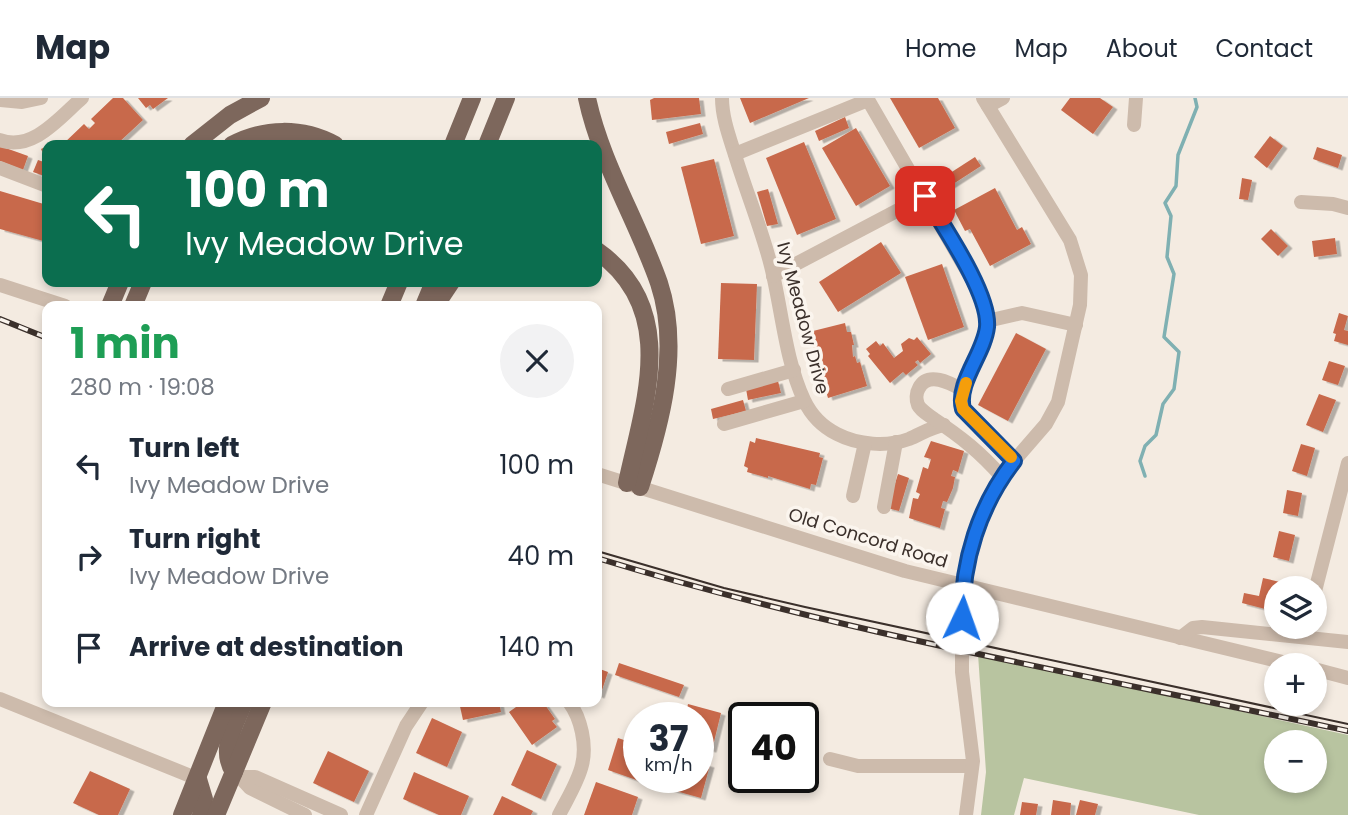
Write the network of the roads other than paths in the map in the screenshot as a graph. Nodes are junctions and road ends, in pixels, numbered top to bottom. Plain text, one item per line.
1 (41, 98) edge
2 (82, 98) edge
3 (261, 98) edge
4 (472, 98) edge
5 (506, 98) edge
6 (587, 98) edge
7 (722, 98) edge
8 (1003, 98) edge
9 (1136, 98) edge
10 (868, 99) edge
11 (0, 100) edge
12 (985, 102) edge
13 (1134, 125) dead end
14 (0, 140) edge
15 (198, 140) edge
16 (244, 140) edge
17 (323, 140) edge
18 (455, 140) edge
19 (489, 140) edge
20 (599, 140) edge
21 (602, 149) edge
22 (735, 154) junction
23 (0, 168) edge
24 (42, 184) edge
25 (925, 196) junction
26 (1301, 202) dead end
27 (1348, 208) edge
28 (602, 255) edge
29 (773, 276) junction
30 (0, 285) edge
31 (50, 301) edge
32 (987, 321) junction
33 (1076, 325) junction
34 (794, 370) junction
35 (728, 389) dead end
36 (962, 395) junction
37 (804, 401) junction
38 (724, 424) dead end
39 (944, 425) junction
40 (896, 442) junction
41 (865, 443) junction
42 (1014, 461) junction
43 (1348, 463) edge
44 (602, 475) edge
45 (1002, 477) junction
46 (634, 485) junction
47 (853, 496) dead end
48 (884, 506) dead end
49 (1319, 576) edge
50 (963, 585) junction
51 (1264, 629) edge
52 (1327, 636) edge
53 (1180, 638) junction
54 (1348, 642) edge
55 (1264, 658) edge
56 (1327, 672) edge
57 (1348, 678) edge
58 (0, 699) edge
59 (225, 707) edge
60 (242, 707) edge
61 (261, 707) edge
62 (419, 707) edge
63 (573, 707) edge
64 (830, 759) dead end
65 (972, 766) junction
66 (239, 775) junction
67 (198, 779) junction
68 (182, 815) edge
69 (201, 815) edge
70 (216, 815) edge
71 (305, 815) edge
72 (341, 815) edge
73 (366, 815) edge
74 (559, 815) edge
75 (966, 815) edge

1 - 11 street
2 - 14 street
3 - 15 main road
4 - 18 main road
5 - 19 main road
6 - 20 main road
7 - 22 street, Ivy Meadow Drive
8 - 12 street
9 - 13 street
10 - 22 street
10 - 25 street
12 - 33 street
16 - 17 main road
21 - 46 main road
22 - 29 street, Ivy Meadow Drive
23 - 24 street
25 - 29 street
25 - 32 street
26 - 27 street
28 - 46 main road
29 - 34 street, Ivy Meadow Drive
30 - 31 street
32 - 33 street
32 - 36 street
33 - 42 street
34 - 35 street
34 - 37 street, Ivy Meadow Drive
36 - 39 street
36 - 39 street
36 - 42 street
37 - 38 street
37 - 41 street, Ivy Meadow Drive
39 - 40 street, Ivy Meadow Drive
39 - 45 street
40 - 41 street, Ivy Meadow Drive
40 - 48 street
41 - 47 street
42 - 45 street
43 - 49 street
44 - 46 street, Old Concord Road
45 - 50 street
46 - 50 street, Old Concord Road
50 - 53 street, Old Concord Road
50 - 65 street
51 - 53 street
52 - 54 street
53 - 55 street, Old Concord Road
56 - 57 street
58 - 67 street
59 - 67 main road
60 - 66 main road
61 - 66 main road
62 - 73 street
63 - 74 street
64 - 65 street
65 - 75 street
66 - 70 main road
66 - 71 street
66 - 72 street
67 - 68 main road
67 - 69 main road

